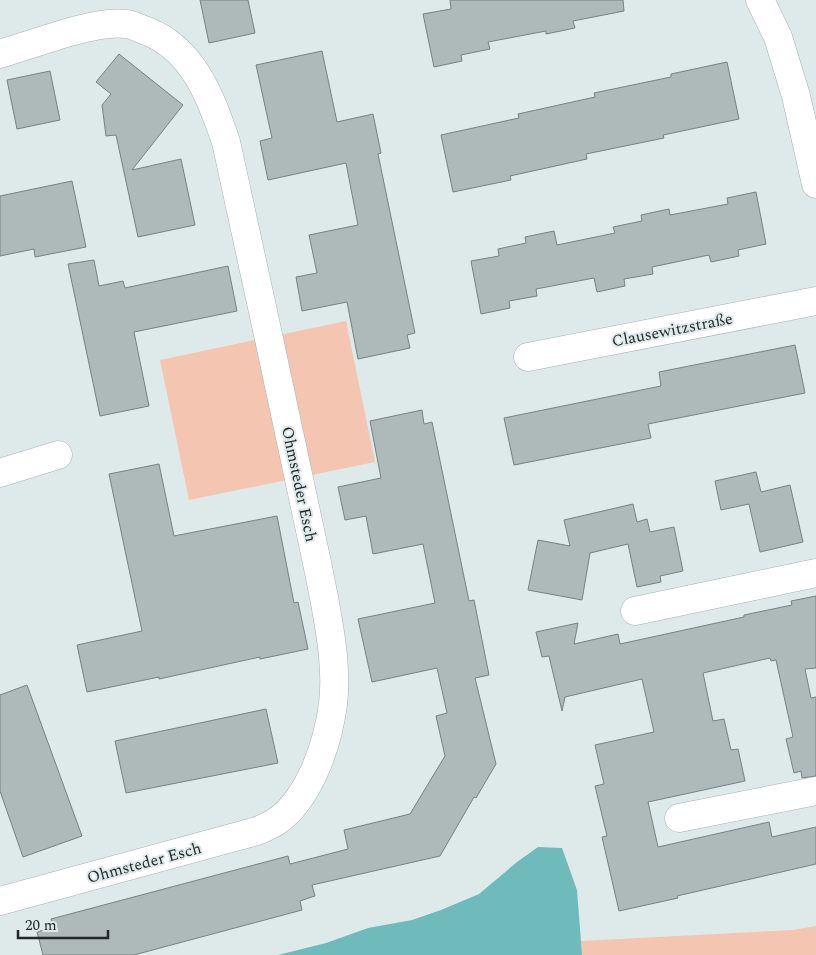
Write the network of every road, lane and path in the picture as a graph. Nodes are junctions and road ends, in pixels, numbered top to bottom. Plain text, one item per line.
1 (760, 0) edge
2 (0, 54) edge
3 (816, 184) edge
4 (816, 301) edge
5 (528, 357) dead end
6 (58, 455) dead end
7 (0, 473) edge
8 (816, 573) edge
9 (635, 611) dead end
10 (816, 791) edge
11 (679, 818) dead end
12 (0, 901) edge

1 - 3 street
2 - 12 street, Ohmsteder Esch
4 - 5 street, Clausewitzstraße
6 - 7 street
8 - 9 street
10 - 11 street

